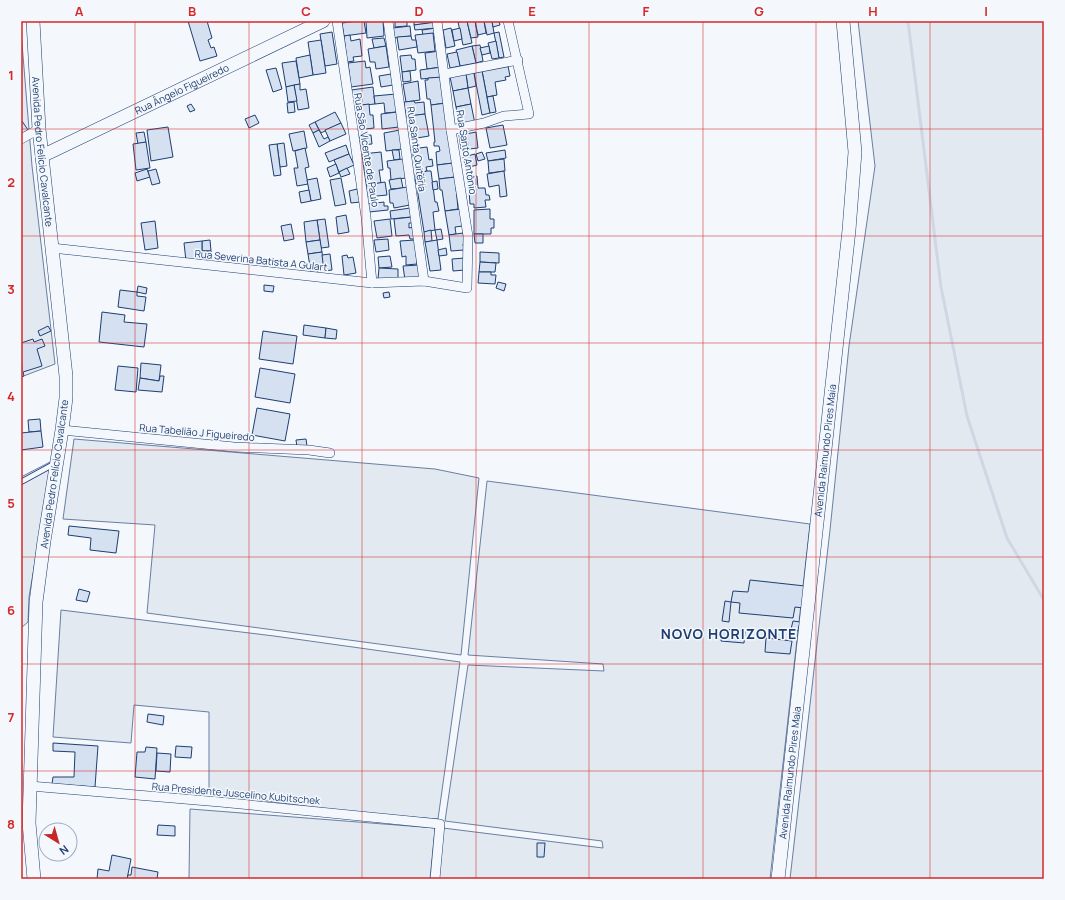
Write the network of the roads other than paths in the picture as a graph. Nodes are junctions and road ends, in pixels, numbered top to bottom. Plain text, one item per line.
1 (33, 21) edge
2 (323, 21) edge
3 (337, 21) edge
4 (388, 21) edge
5 (508, 21) edge
6 (843, 21) edge
7 (440, 22) edge
8 (518, 60) junction
9 (445, 74) junction
10 (39, 129) junction
11 (451, 130) junction
12 (21, 139) edge
13 (42, 156) junction
14 (52, 248) junction
15 (424, 281) junction
16 (372, 283) junction
17 (467, 288) joint
18 (62, 430) junction
19 (330, 453) dead end
20 (57, 462) junction
21 (21, 482) edge
22 (30, 786) junction
23 (34, 879) edge
24 (435, 879) edge
25 (778, 879) edge

1 - 10 street, Avenida Pedro Felício Cavalcante
2 - 13 street, Rua Ângelo Figueiredo
3 - 16 street, Rua São Vicente de Paulo
4 - 15 street, Rua Santa Quitéria
5 - 8 street
6 - 25 street, Avenida Raimundo Pires Maia
7 - 9 street, Rua Santo Antônio
8 - 9 street
8 - 11 street
9 - 11 street, Rua Santo Antônio
10 - 12 street
10 - 13 street, Avenida Pedro Felício Cavalcante
11 - 17 street, Rua Santo Antônio
13 - 14 street, Avenida Pedro Felício Cavalcante
14 - 16 street, Rua Severina Batista A Gulart
14 - 18 street, Avenida Pedro Felício Cavalcante
15 - 16 street, Rua Severina Batista A Gulart
15 - 17 street, Rua Severina Batista A Gulart
18 - 19 street, Rua Tabelião J Figueiredo
18 - 20 street, Avenida Pedro Felício Cavalcante
20 - 21 lane
20 - 22 street, Avenida Pedro Felício Cavalcante
22 - 23 street, Avenida Pedro Felício Cavalcante
22 - 24 street, Rua Presidente Juscelino Kubitschek

